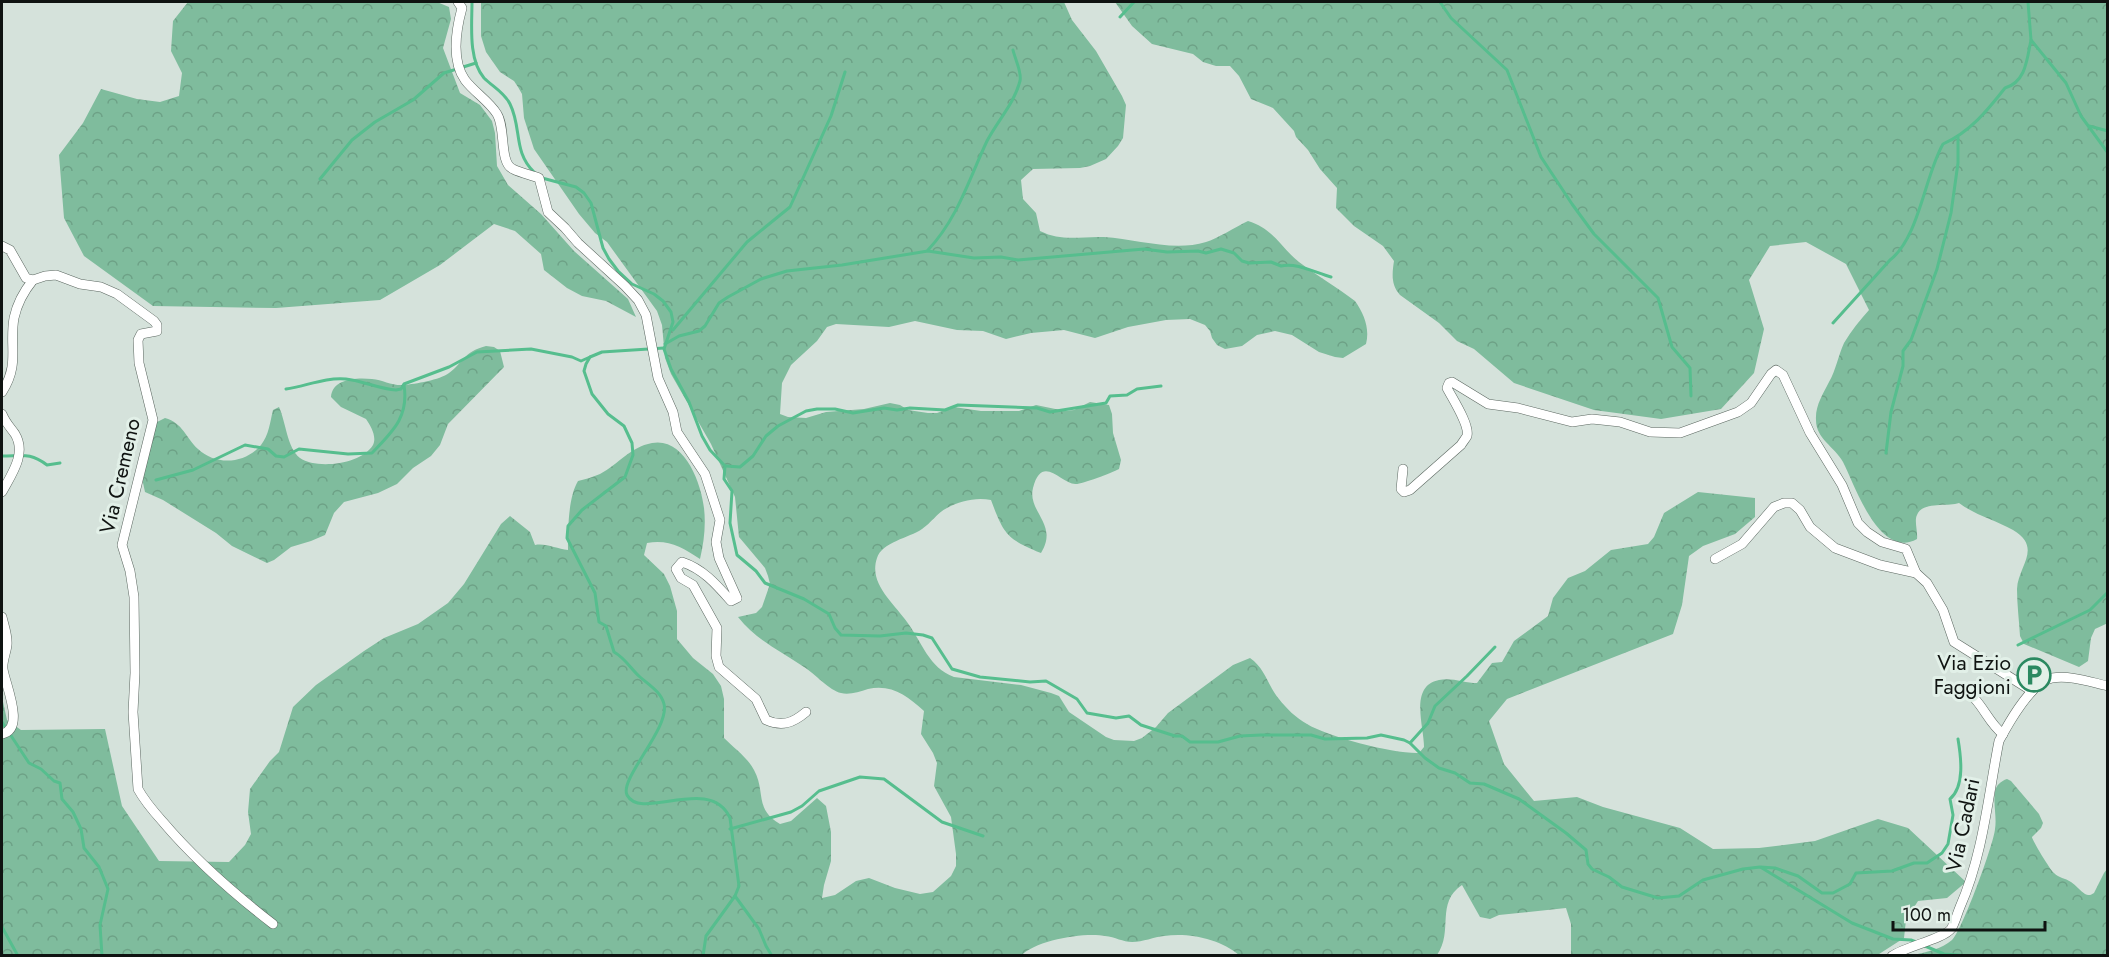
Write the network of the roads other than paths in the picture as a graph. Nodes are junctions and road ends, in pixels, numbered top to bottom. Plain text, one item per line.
1 (458, 2) edge
2 (2, 246) edge
3 (33, 280) junction
4 (2, 392) edge
5 (2, 414) edge
6 (1403, 469) dead end
7 (2, 492) edge
8 (1714, 559) dead end
9 (1916, 573) junction
10 (2, 617) edge
11 (2108, 686) edge
12 (2032, 691) junction
13 (1975, 699) dead end
14 (806, 712) dead end
15 (2, 734) edge
16 (2003, 734) junction
17 (273, 924) dead end
18 (1892, 956) edge

1 - 14 street
2 - 3 street
3 - 4 street
3 - 17 street, Via Cremeno
5 - 7 street
6 - 9 street
8 - 9 street
9 - 12 street
10 - 15 street
11 - 12 street
12 - 16 street, Via Cadari
13 - 16 street
16 - 18 street, Via Cadari

